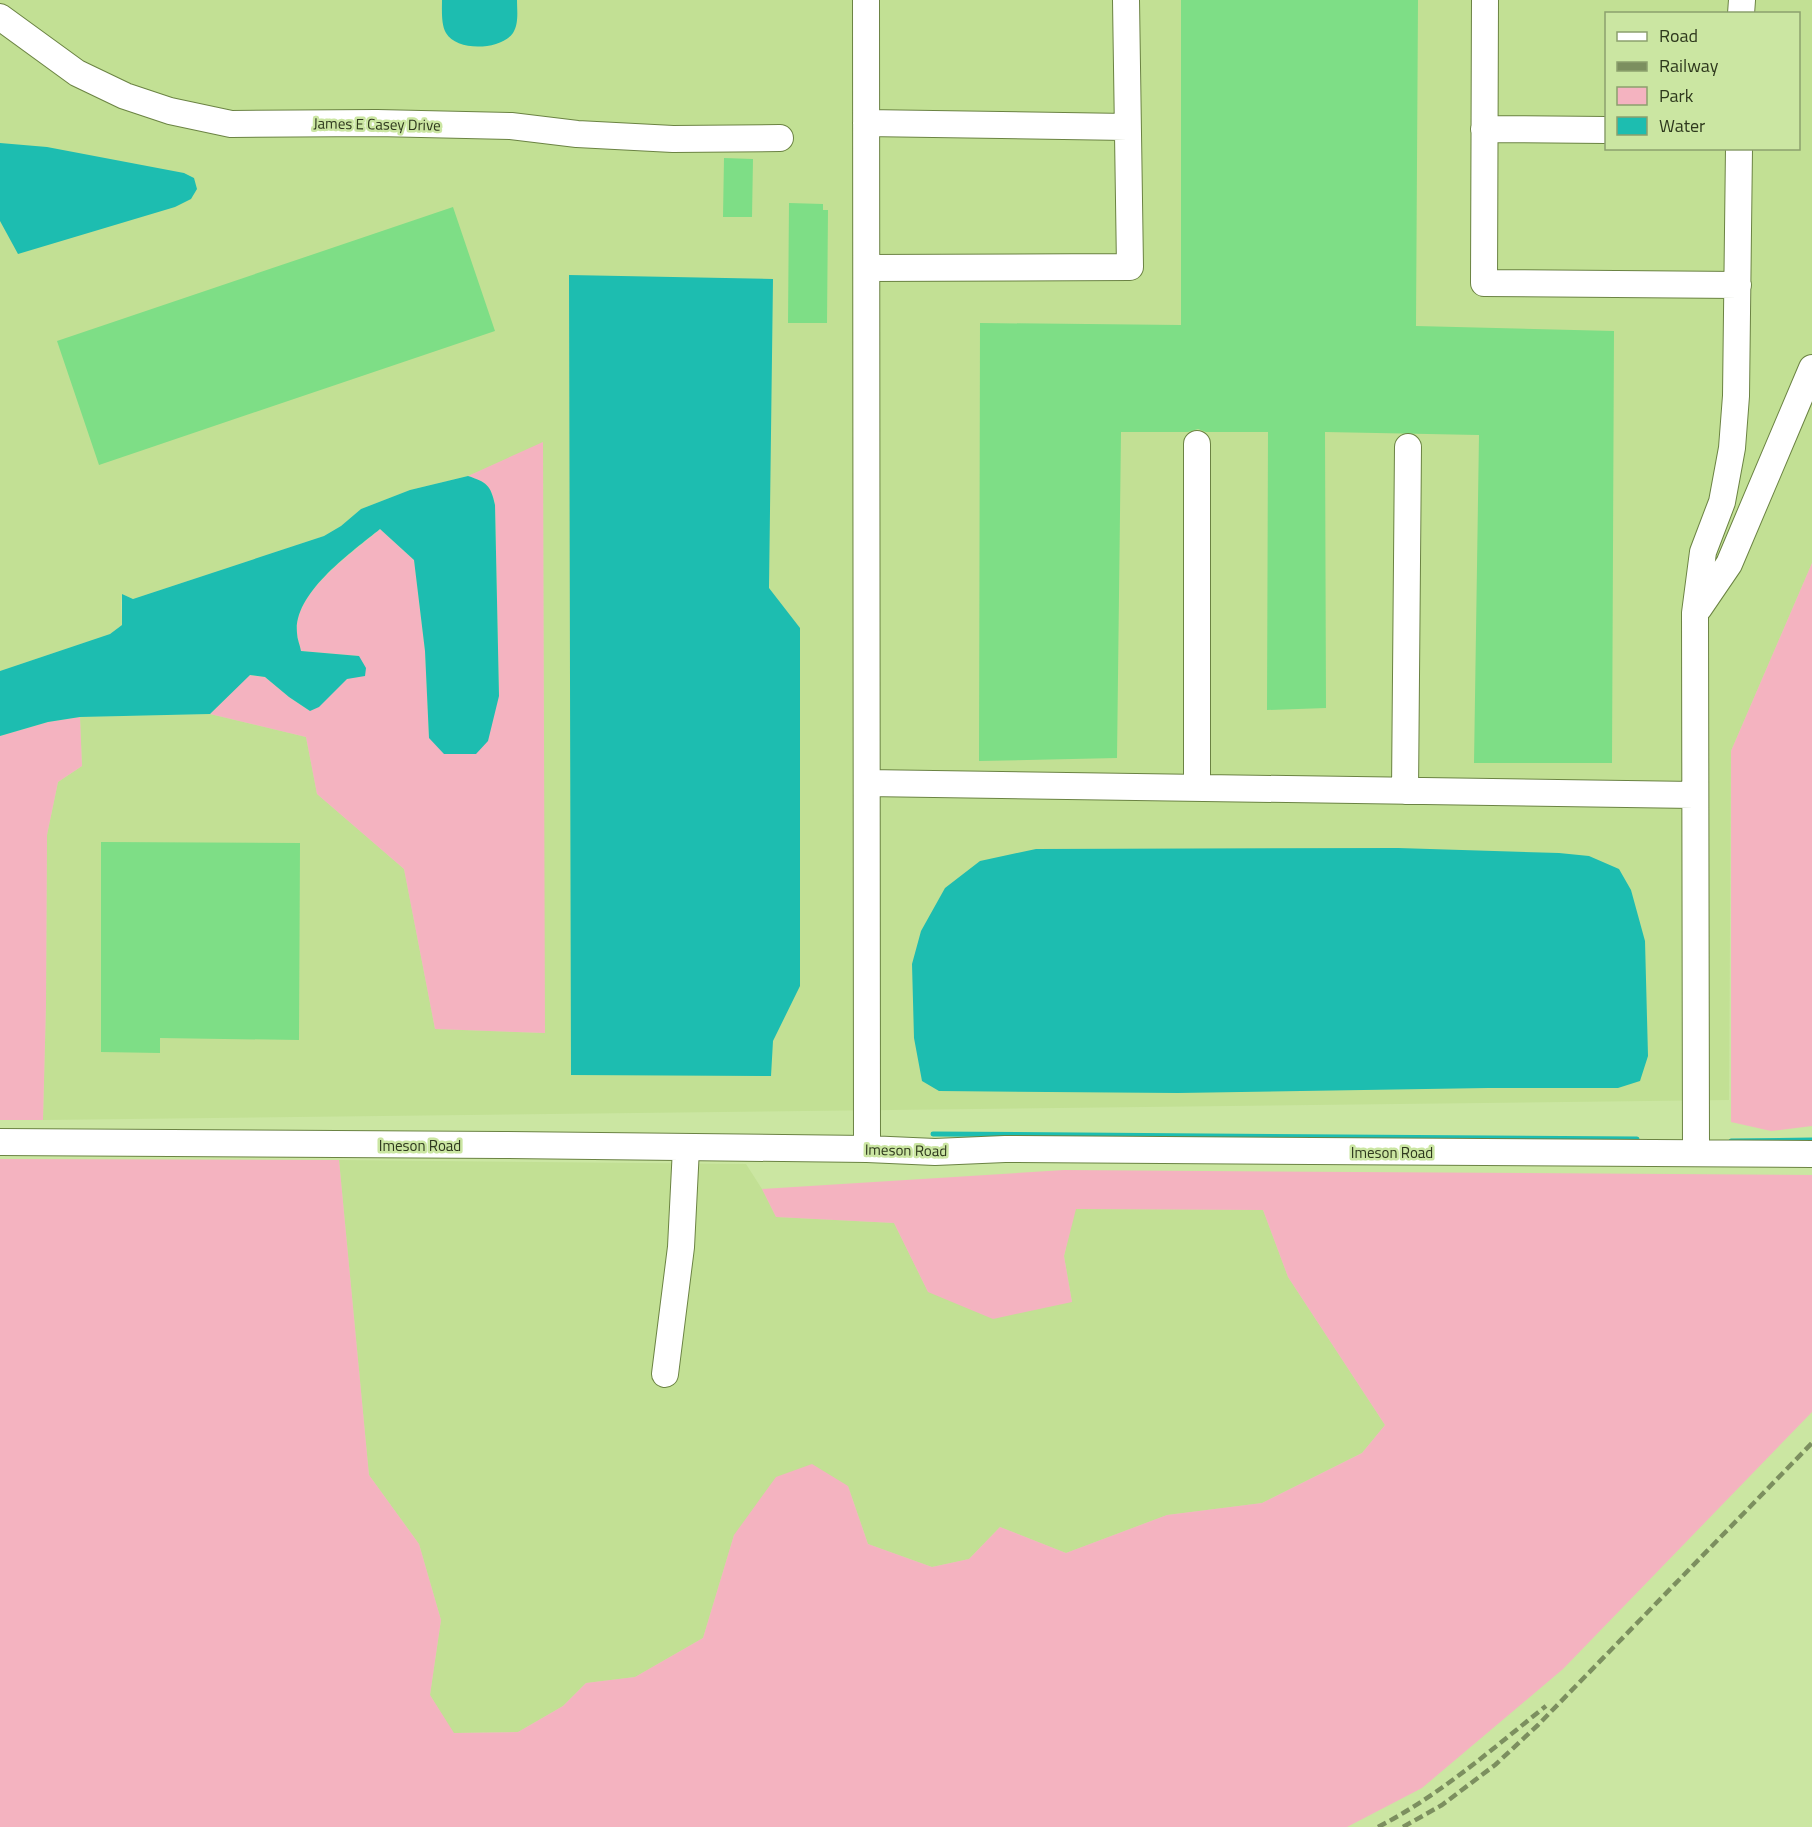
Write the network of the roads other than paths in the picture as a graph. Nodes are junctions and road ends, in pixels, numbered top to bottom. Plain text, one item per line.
1 (866, 0) edge
2 (1126, 0) edge
3 (1485, 0) edge
4 (0, 17) edge
5 (866, 123) junction
6 (1128, 127) junction
7 (1484, 129) junction
8 (1605, 130) edge
9 (780, 138) dead end
10 (1739, 150) edge
11 (867, 268) junction
12 (1738, 285) junction
13 (1812, 368) edge
14 (1197, 444) dead end
15 (1408, 447) dead end
16 (1695, 613) junction
17 (867, 783) junction
18 (1197, 788) junction
19 (1405, 791) junction
20 (1694, 795) junction
21 (0, 1142) edge
22 (686, 1148) junction
23 (867, 1149) junction
24 (1696, 1152) junction
25 (1812, 1154) edge
26 (665, 1374) dead end

1 - 5 street
2 - 6 street
3 - 7 street
4 - 9 street, James E Casey Drive
5 - 6 street
5 - 11 street
6 - 11 street
7 - 8 street
7 - 12 street
10 - 12 street
11 - 17 street
12 - 16 street
13 - 16 street
14 - 18 street
15 - 19 street
16 - 20 street
17 - 18 street
17 - 23 street
18 - 19 street
19 - 20 street
20 - 24 street
21 - 22 street, Imeson Road
22 - 23 street, Imeson Road
22 - 26 street
23 - 24 street, Imeson Road
24 - 25 street, Imeson Road

